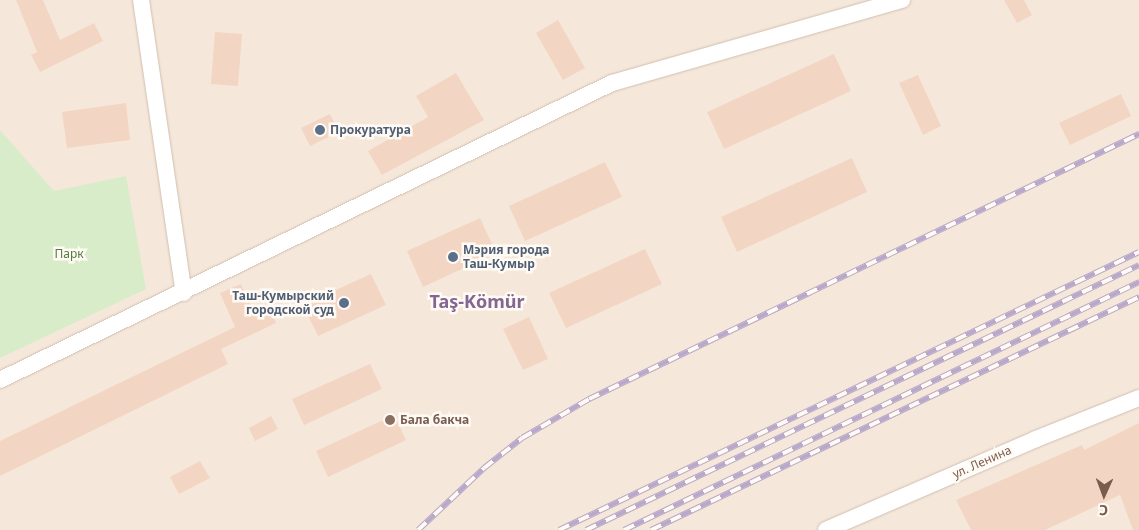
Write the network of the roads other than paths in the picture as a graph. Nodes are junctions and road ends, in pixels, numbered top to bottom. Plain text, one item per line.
1 (141, 0) edge
2 (902, 0) edge
3 (184, 293) junction
4 (0, 380) edge
5 (1139, 398) edge
6 (826, 530) edge

1 - 3 street
2 - 3 street
3 - 4 street
5 - 6 street, ул. Ленина

